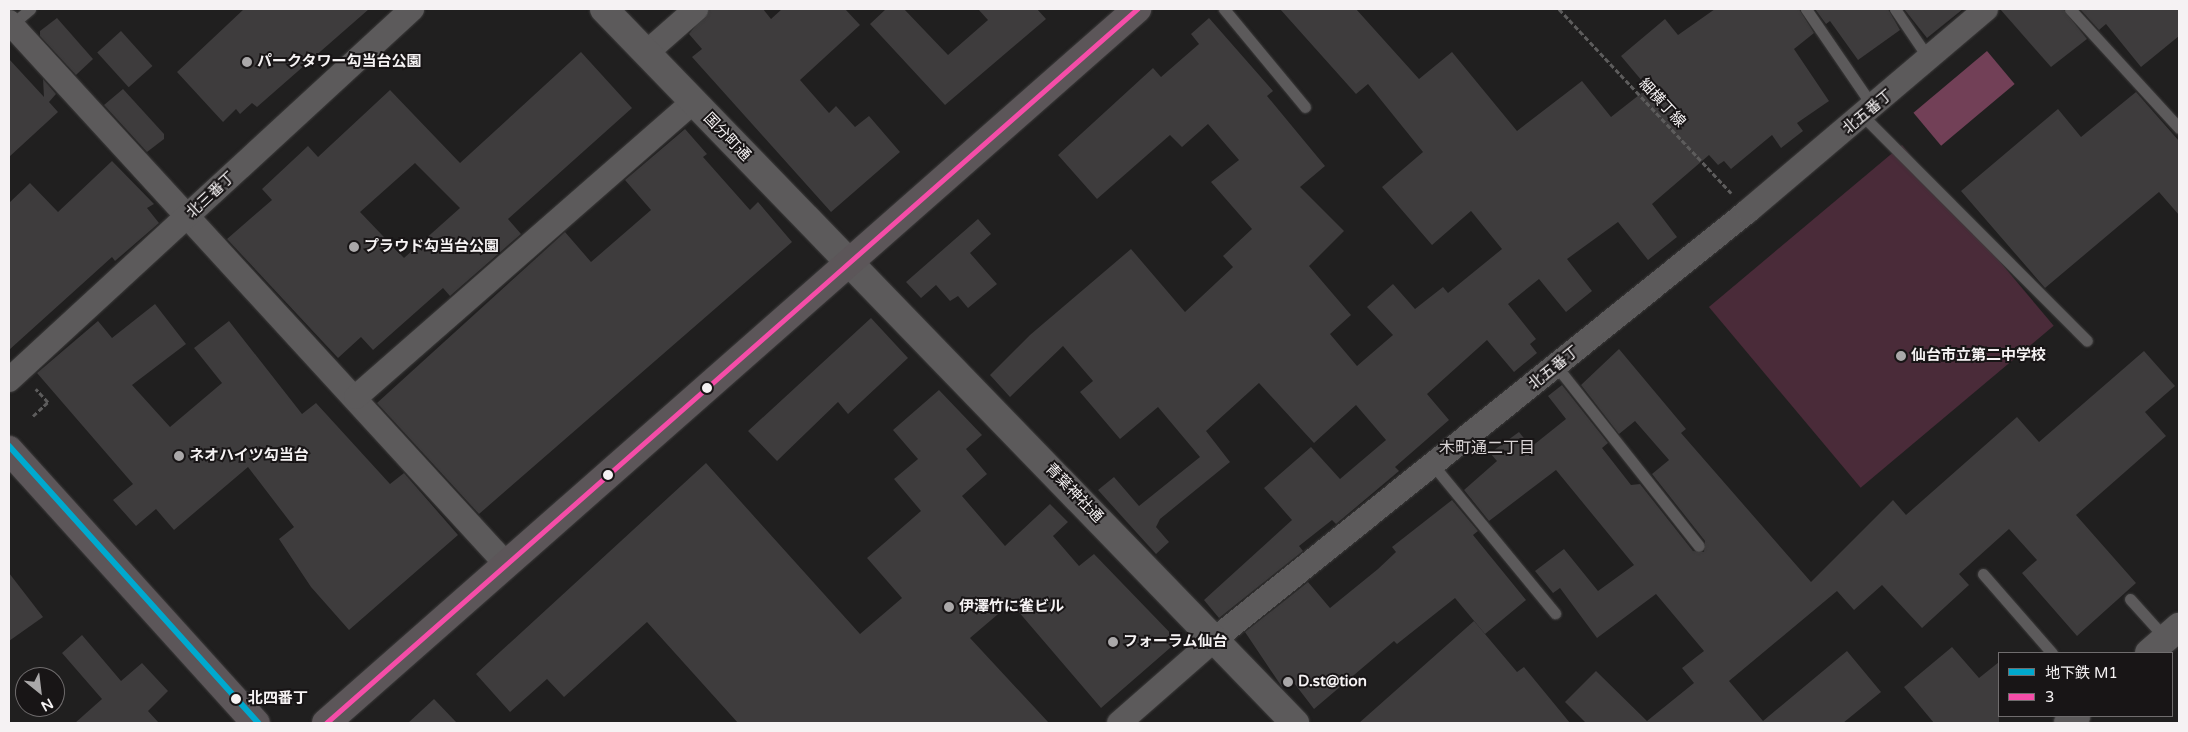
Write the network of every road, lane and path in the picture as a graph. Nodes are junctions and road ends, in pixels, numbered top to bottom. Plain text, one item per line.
1 (30, 9) edge
2 (412, 9) edge
3 (604, 9) edge
4 (696, 9) edge
5 (1137, 9) edge
6 (1224, 9) edge
7 (1560, 9) edge
8 (1806, 9) edge
9 (1895, 9) edge
10 (1986, 9) edge
11 (2070, 9) edge
12 (10, 24) edge
13 (646, 53) junction
14 (1930, 60) junction
15 (693, 102) junction
16 (1305, 107) dead end
17 (1868, 111) junction
18 (2179, 128) edge
19 (1748, 212) junction
20 (187, 216) junction
21 (851, 263) junction
22 (2087, 341) dead end
23 (1557, 367) junction
24 (9, 380) edge
25 (356, 397) junction
26 (48, 402) dead end
27 (33, 416) dead end
28 (9, 450) edge
29 (1433, 465) junction
30 (1698, 546) dead end
31 (506, 564) junction
32 (1983, 574) dead end
33 (2130, 599) dead end
34 (1555, 613) dead end
35 (1214, 639) junction
36 (2165, 640) edge
37 (2051, 652) edge
38 (256, 723) edge
39 (326, 723) edge
40 (1119, 723) edge
41 (1296, 723) edge

1 - 12 lane
2 - 20 street, 北三番丁
3 - 13 street, 国分町通
4 - 13 street
5 - 21 main road
6 - 16 lane
7 - 19 path, 細横丁線
8 - 17 lane
9 - 14 lane
10 - 14 street, 北五番丁
11 - 18 lane
12 - 20 street
13 - 15 street, 国分町通
14 - 17 street, 北五番丁
15 - 21 street, 国分町通
15 - 25 street
17 - 19 street, 北五番丁
17 - 22 lane
19 - 23 street, 北五番丁
20 - 24 street, 北三番丁
20 - 25 street
21 - 31 main road
21 - 35 street, 青葉神社通
23 - 29 street, 北五番丁
23 - 30 lane
25 - 31 street
26 - 27 path
28 - 38 main road
29 - 34 lane
29 - 35 street, 北五番丁
31 - 39 main road
32 - 37 lane
33 - 36 lane
35 - 40 street, 北五番丁
35 - 41 street, 青葉神社通

